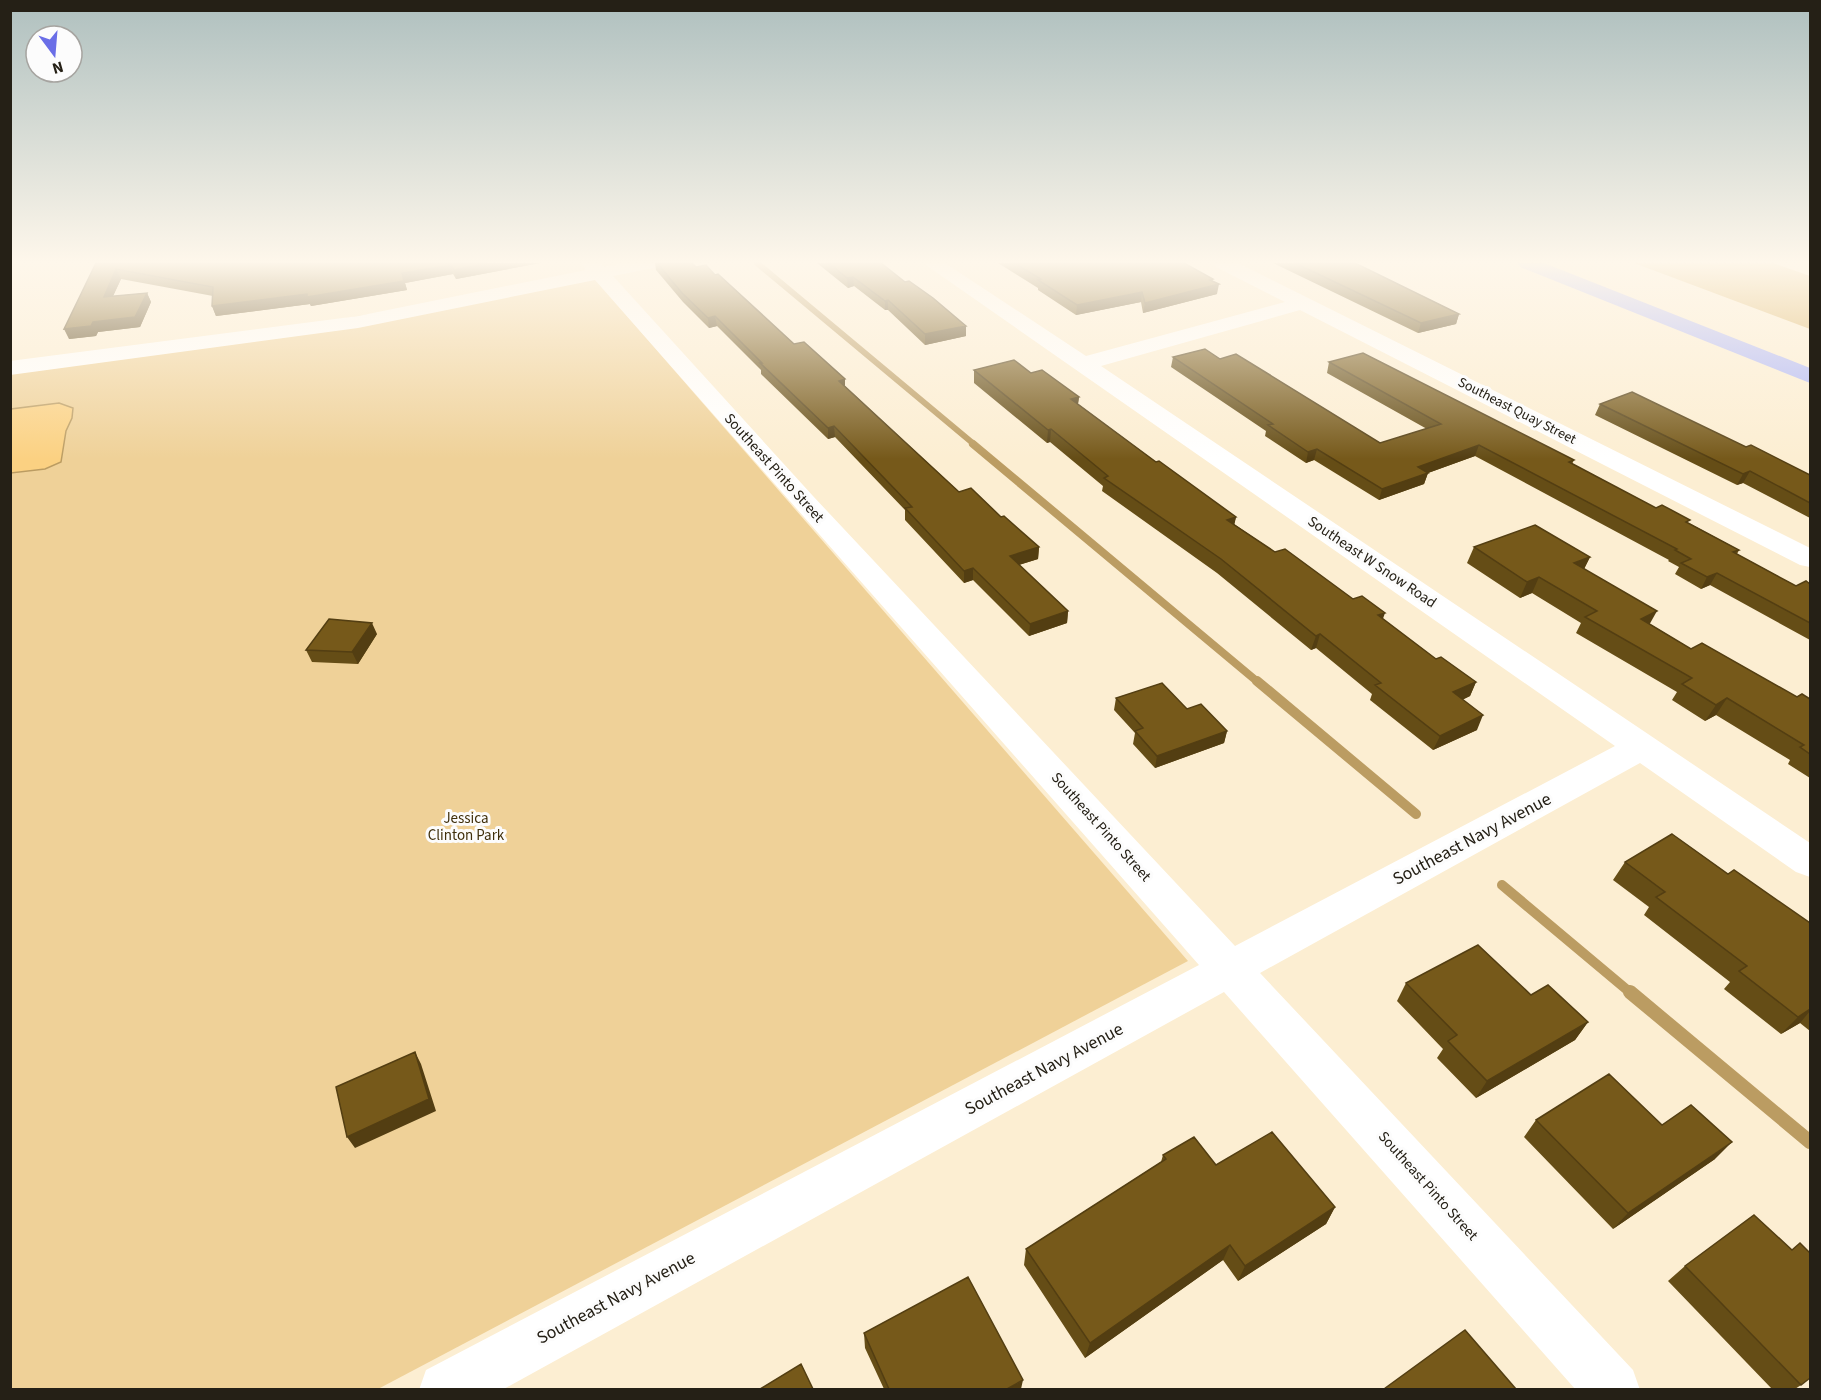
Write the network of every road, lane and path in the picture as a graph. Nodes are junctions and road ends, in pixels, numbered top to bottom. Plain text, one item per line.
1 (310, 328) edge
2 (649, 328) edge
3 (1030, 328) edge
4 (1212, 328) edge
5 (1353, 328) edge
6 (1691, 328) edge
7 (1734, 328) edge
8 (1810, 358) edge
9 (1083, 364) junction
10 (10, 368) edge
11 (1810, 376) edge
12 (1810, 559) edge
13 (1642, 747) junction
14 (1810, 862) edge
15 (1231, 969) junction
16 (446, 1389) edge
17 (1613, 1389) edge

1 - 10 street
2 - 15 street, Southeast Pinto Street
3 - 9 street, Southeast W Snow Road
4 - 9 street
5 - 12 street, Southeast Quay Street
6 - 11 highway
7 - 8 highway
9 - 13 street, Southeast W Snow Road
13 - 14 street, Southeast W Snow Road
13 - 15 street, Southeast Navy Avenue
15 - 16 street, Southeast Navy Avenue
15 - 17 street, Southeast Pinto Street

